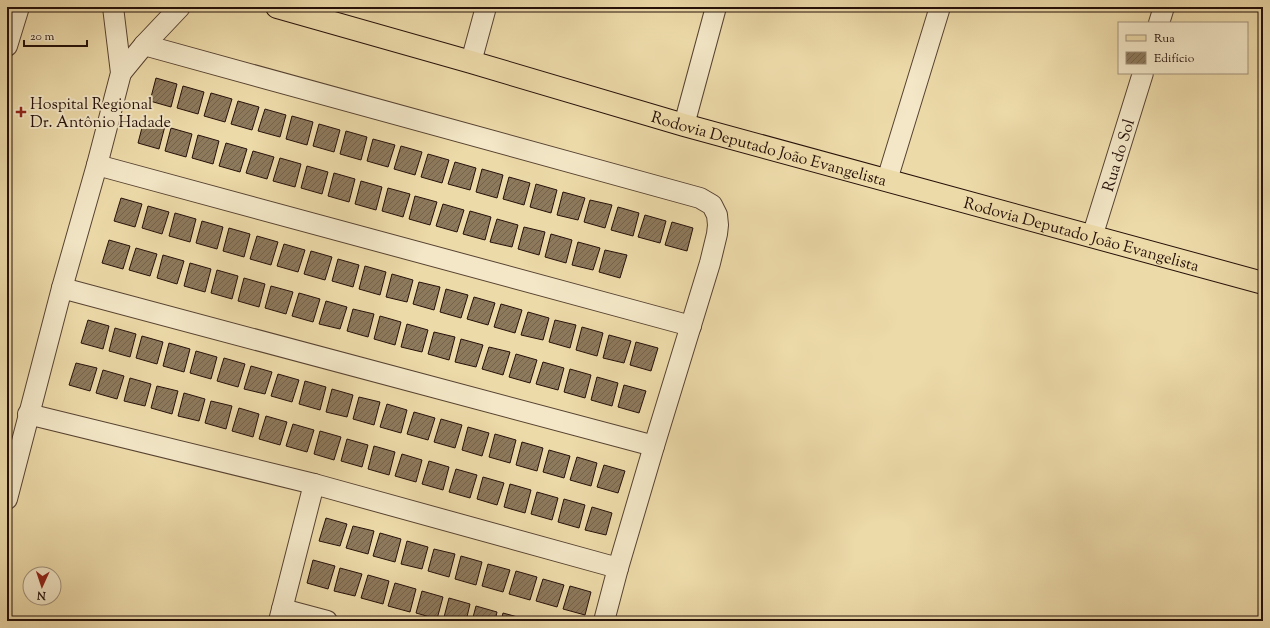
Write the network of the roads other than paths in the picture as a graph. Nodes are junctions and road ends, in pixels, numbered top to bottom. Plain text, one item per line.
1 (19, 7) edge
2 (113, 7) edge
3 (180, 7) edge
4 (277, 7) edge
5 (486, 7) edge
6 (716, 7) edge
7 (940, 7) edge
8 (1164, 7) edge
9 (1159, 22) edge
10 (144, 45) junction
11 (7, 46) edge
12 (471, 62) junction
13 (120, 73) junction
14 (1143, 74) edge
15 (684, 125) junction
16 (97, 165) junction
17 (887, 180) junction
18 (1092, 236) junction
19 (1263, 283) edge
20 (62, 288) junction
21 (692, 326) junction
22 (28, 414) junction
23 (654, 446) junction
24 (314, 484) junction
25 (7, 499) edge
26 (618, 568) junction
27 (281, 615) edge
28 (327, 621) edge
29 (604, 621) edge

1 - 11 street
2 - 13 street
3 - 10 street
4 - 12 main road, Rodovia Deputado João Evangelista
5 - 12 street
6 - 15 street
7 - 17 street
8 - 9 street
10 - 13 street
10 - 21 street
12 - 15 main road, Rodovia Deputado João Evangelista
13 - 16 street
14 - 18 street, Rua do Sol
15 - 17 main road, Rodovia Deputado João Evangelista
16 - 20 street
16 - 21 street
17 - 18 main road, Rodovia Deputado João Evangelista
18 - 19 main road, Rodovia Deputado João Evangelista
20 - 22 street
20 - 23 street
21 - 23 street
22 - 24 street
22 - 25 street
23 - 26 street
24 - 26 street
24 - 27 street
26 - 29 street
27 - 28 street

